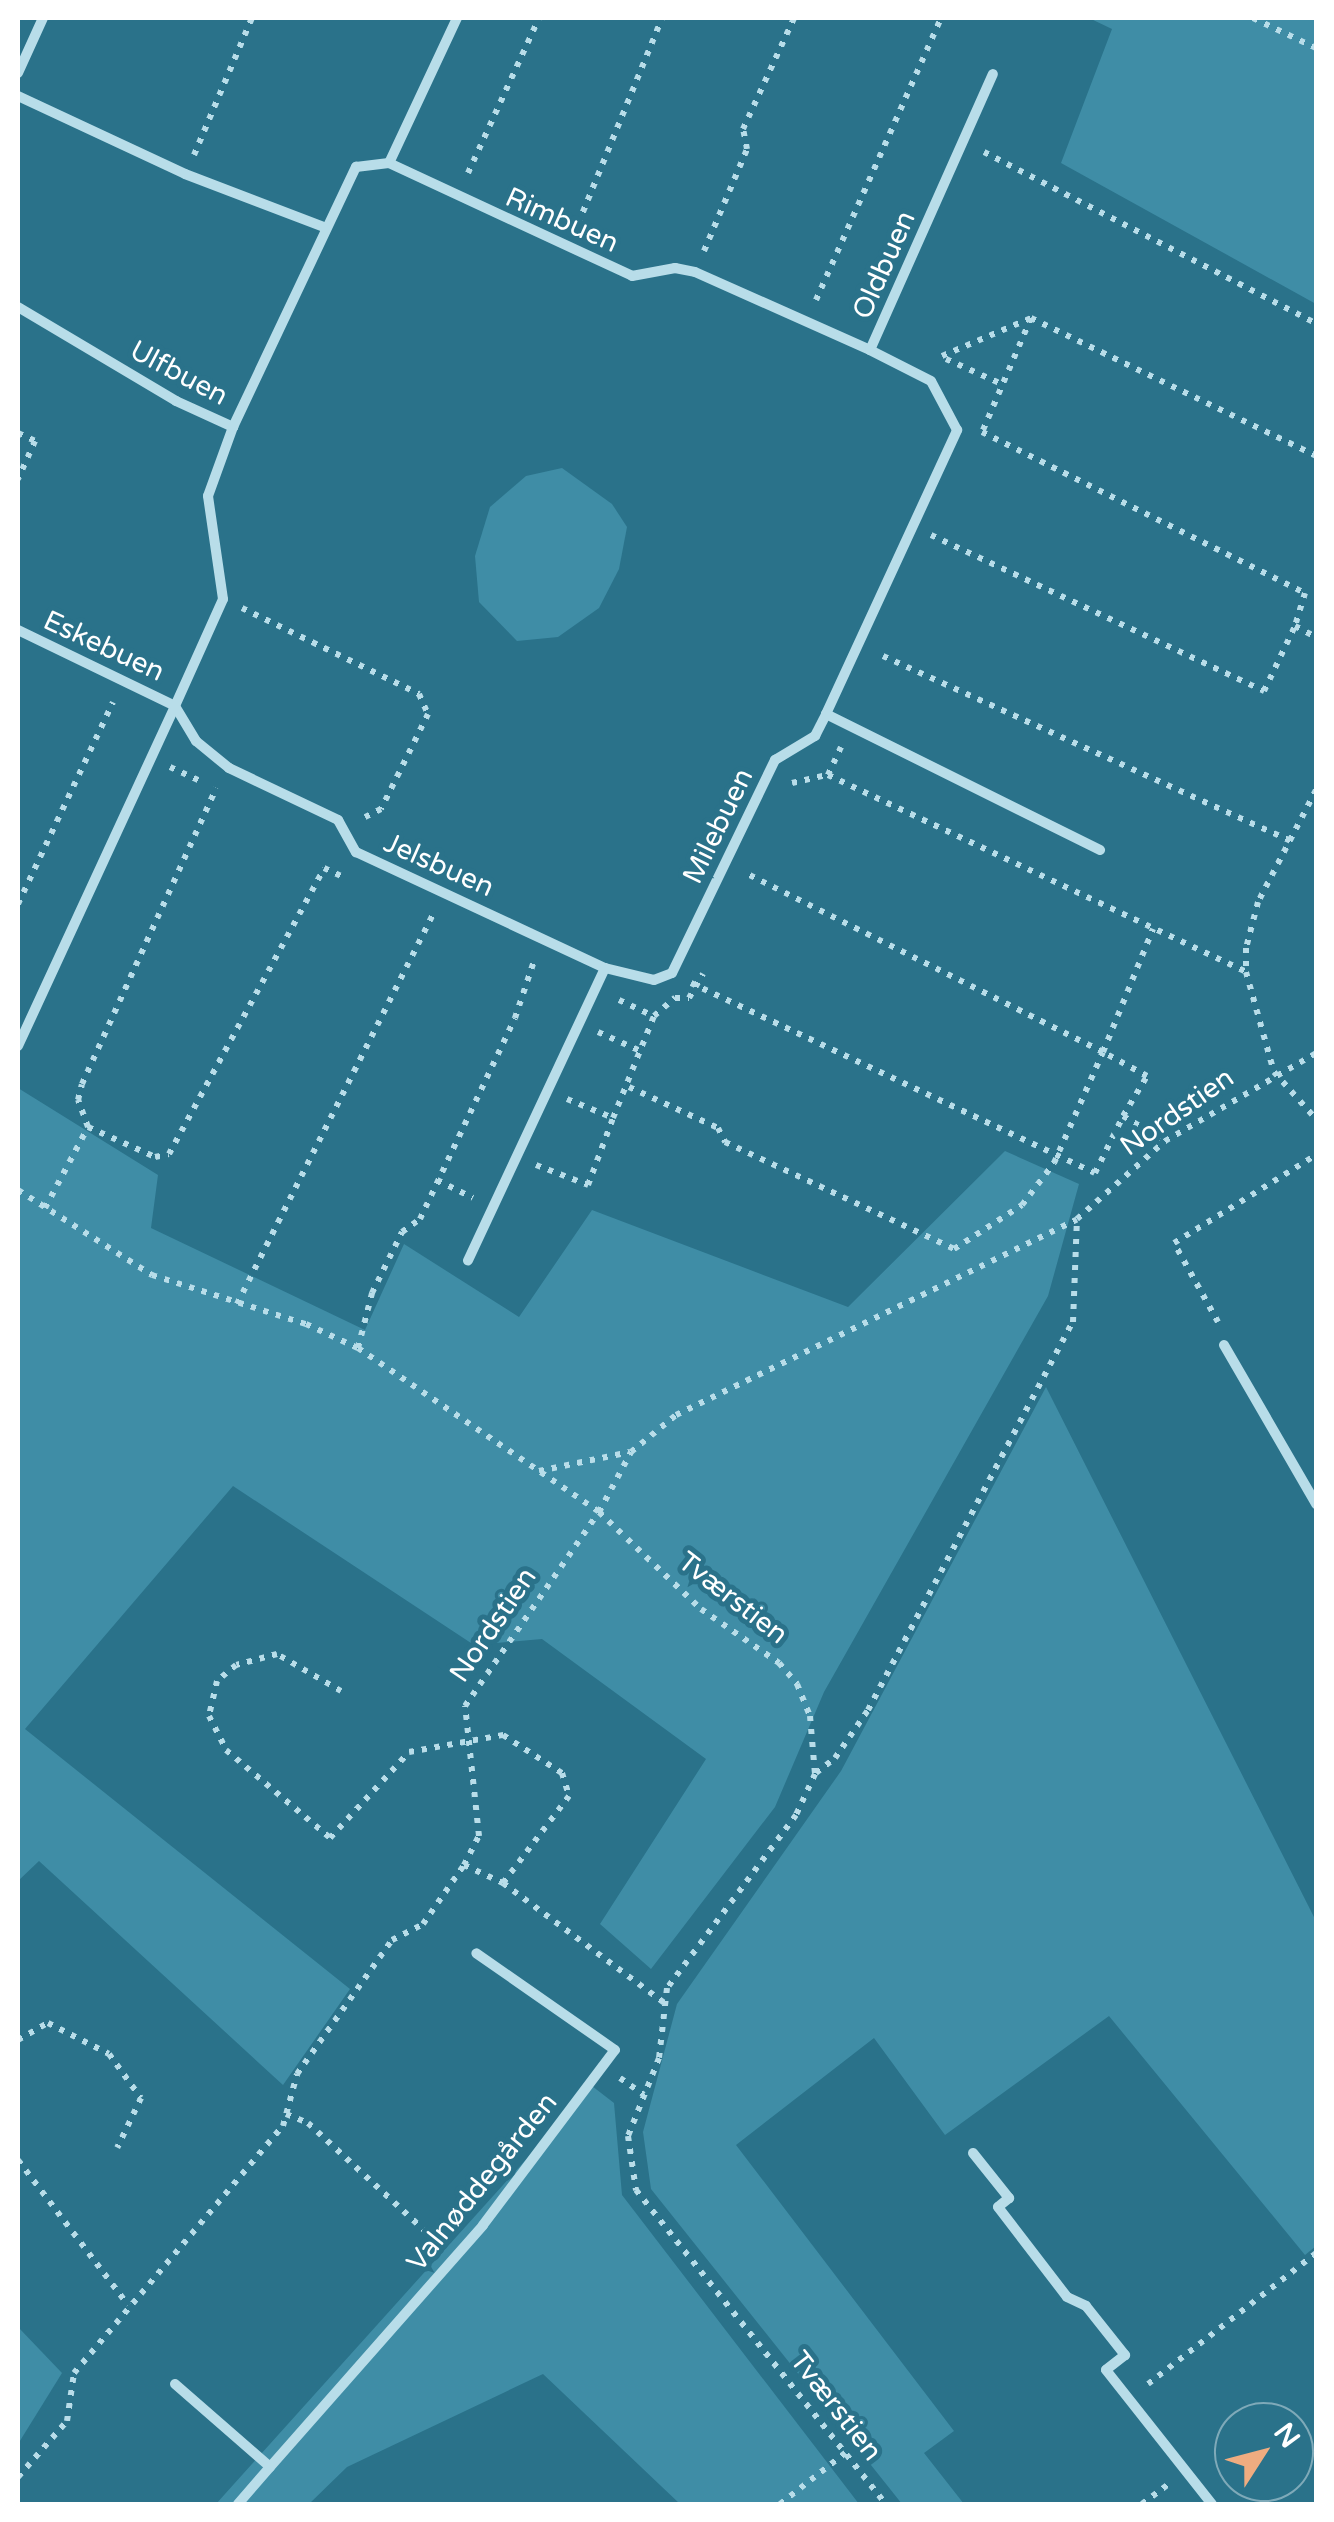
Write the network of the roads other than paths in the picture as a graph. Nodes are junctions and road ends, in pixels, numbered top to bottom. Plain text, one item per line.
1 (43, 18) edge
2 (457, 18) edge
3 (18, 73) edge
4 (993, 74) dead end
5 (18, 96) edge
6 (389, 164) junction
7 (324, 227) junction
8 (18, 307) edge
9 (870, 350) junction
10 (233, 428) junction
11 (18, 630) edge
12 (175, 706) junction
13 (826, 714) junction
14 (1100, 850) dead end
15 (605, 968) junction
16 (18, 1046) edge
17 (468, 1260) dead end
18 (1224, 1346) road end
19 (1316, 1504) edge
20 (476, 1953) dead end
21 (973, 2153) dead end
22 (174, 2384) dead end
23 (270, 2466) junction
24 (238, 2504) edge
25 (1212, 2504) edge

1 - 3 street
2 - 6 street
4 - 9 street, Oldbuen
5 - 7 street
6 - 7 street, Ulfbuen
6 - 9 street, Rimbuen
7 - 10 street, Ulfbuen
8 - 10 street, Ulfbuen
9 - 13 street, Oldbuen
10 - 12 street, Eskebuen
11 - 12 street, Eskebuen
12 - 15 street, Jelsbuen
12 - 16 street
13 - 14 street
13 - 15 street, Milebuen
15 - 17 street
18 - 19 street
20 - 23 street, Valnøddegården
21 - 25 street
22 - 23 street
23 - 24 street, Valnøddegården

